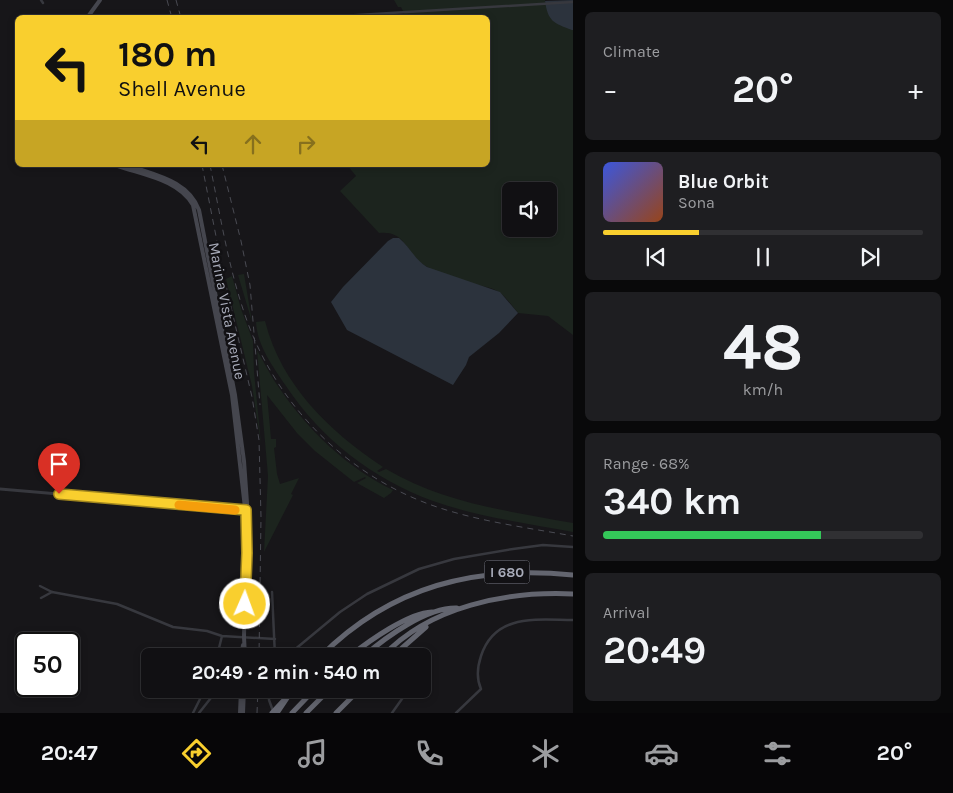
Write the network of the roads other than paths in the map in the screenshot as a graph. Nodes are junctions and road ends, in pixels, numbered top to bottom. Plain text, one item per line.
1 (100, 0) edge
2 (573, 2) edge
3 (92, 15) edge
4 (358, 15) edge
5 (121, 167) edge
6 (133, 167) edge
7 (0, 489) edge
8 (246, 510) junction
9 (573, 547) edge
10 (573, 575) edge
11 (40, 586) dead end
12 (52, 592) junction
13 (272, 592) dead end
14 (573, 594) edge
15 (41, 598) dead end
16 (460, 609) junction
17 (437, 611) junction
18 (573, 620) edge
19 (432, 622) junction
20 (222, 636) junction
21 (244, 637) junction
22 (275, 639) junction
23 (219, 648) edge
24 (243, 648) edge
25 (275, 648) edge
26 (295, 648) edge
27 (330, 648) edge
28 (361, 648) edge
29 (375, 648) edge
30 (392, 648) edge
31 (402, 648) edge
32 (201, 698) edge
33 (211, 698) edge
34 (242, 698) edge
35 (269, 698) edge
36 (286, 698) edge
37 (306, 698) edge
38 (321, 698) edge
39 (351, 698) edge
40 (403, 698) edge
41 (294, 711) edge
42 (194, 713) edge
43 (199, 713) edge
44 (242, 713) edge
45 (274, 713) edge
46 (306, 713) edge
47 (336, 713) edge
48 (392, 713) edge
49 (456, 713) edge

1 - 3 main road
2 - 4 street
5 - 8 main road, Marina Vista Avenue
6 - 8 main road, Marina Vista Avenue
7 - 8 street
8 - 21 main road, Marina Vista Avenue
9 - 26 street
10 - 27 highway, I 680
11 - 12 street
12 - 15 street
12 - 20 street
13 - 22 street
14 - 16 highway, I 680
16 - 17 highway, I 680
16 - 19 highway, I 680
17 - 28 highway, I 680
17 - 29 highway, I 680
18 - 49 street
19 - 30 highway, I 680
19 - 31 highway
20 - 21 street
20 - 23 street
21 - 22 street
21 - 24 main road, Marina Vista Avenue
22 - 25 street
32 - 42 street
33 - 43 street
34 - 44 main road
35 - 45 street
36 - 45 highway, bridge
37 - 41 highway
38 - 46 highway
39 - 47 highway
40 - 48 street

